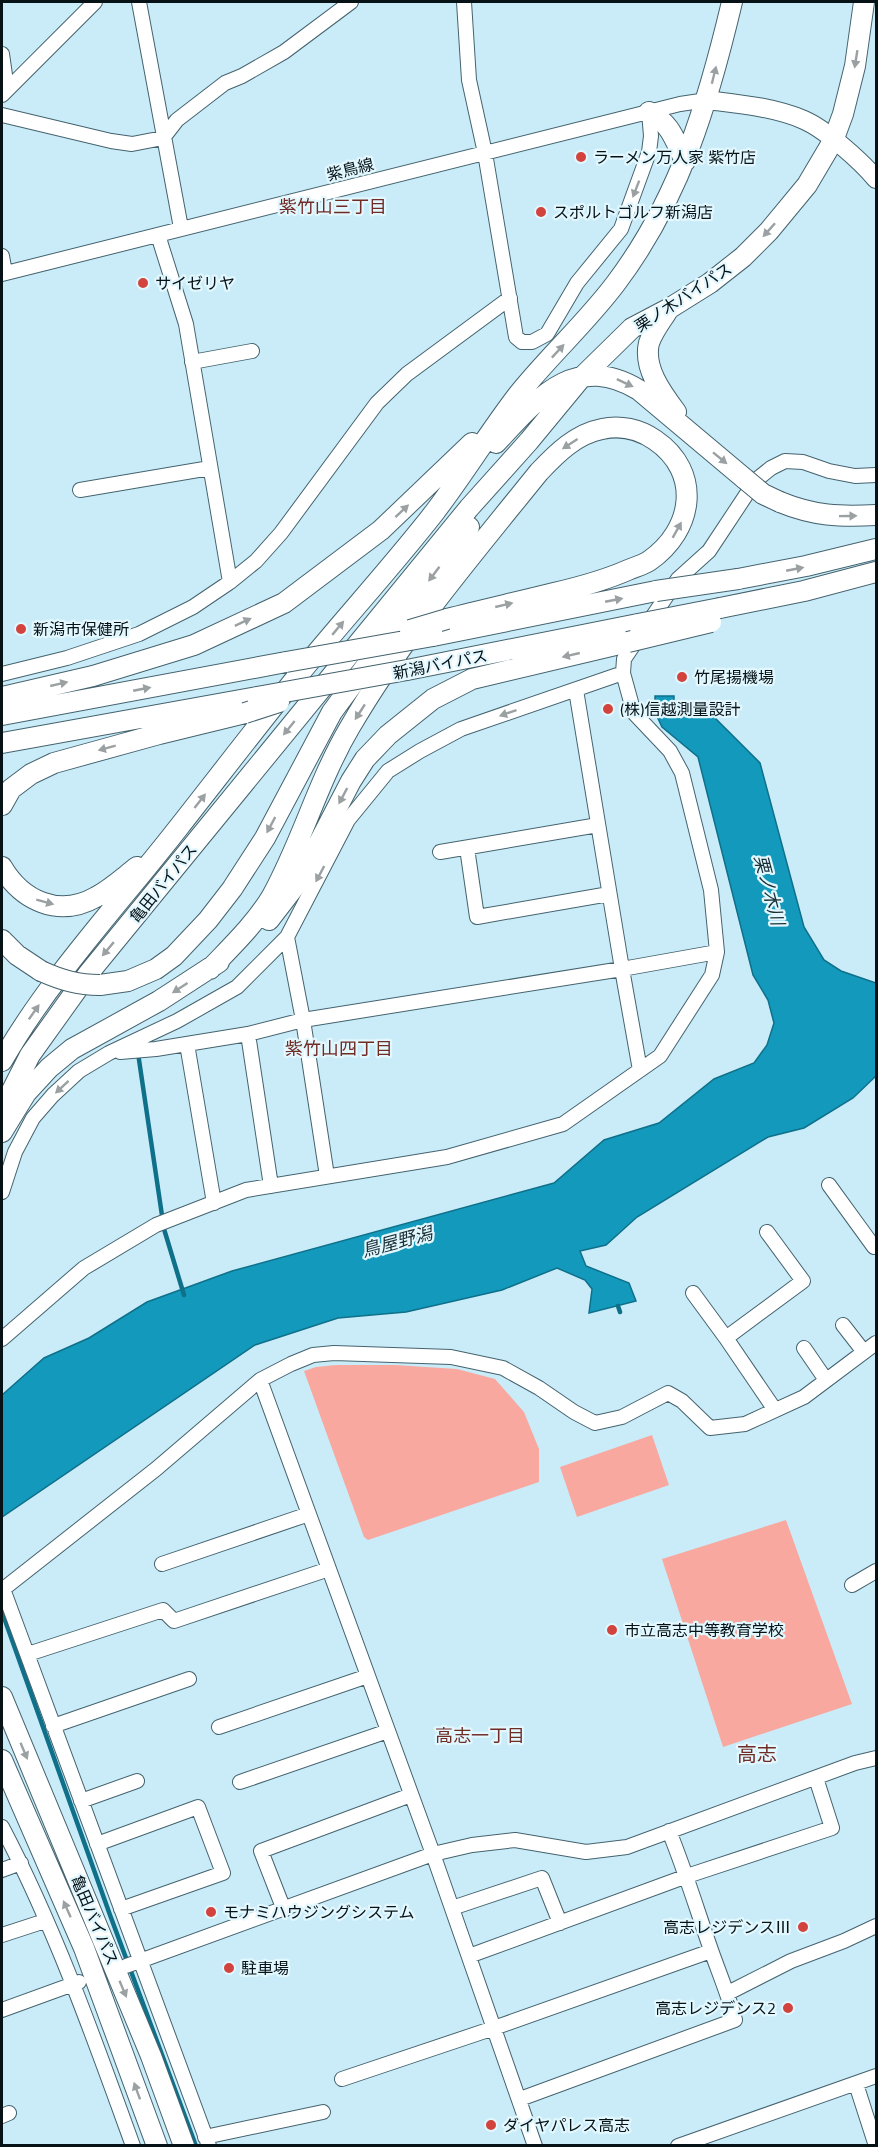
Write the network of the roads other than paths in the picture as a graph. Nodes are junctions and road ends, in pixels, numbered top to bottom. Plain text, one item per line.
1 (95, 2) edge
2 (139, 2) edge
3 (351, 2) edge
4 (464, 2) edge
5 (732, 2) edge
6 (864, 2) edge
7 (2, 54) edge
8 (4, 92) edge
9 (707, 100) junction
10 (650, 112) junction
11 (2, 115) edge
12 (163, 138) junction
13 (833, 141) junction
14 (485, 153) junction
15 (685, 161) junction
16 (876, 179) edge
17 (181, 228) junction
18 (158, 235) junction
19 (2, 256) edge
20 (3, 274) edge
21 (510, 298) junction
22 (670, 308) junction
23 (252, 351) dead end
24 (192, 362) junction
25 (581, 378) junction
26 (518, 395) junction
27 (695, 436) junction
28 (529, 441) junction
29 (210, 468) junction
30 (876, 475) edge
31 (80, 490) dead end
32 (434, 512) junction
33 (876, 515) edge
34 (876, 549) edge
35 (876, 572) edge
36 (230, 582) junction
37 (716, 615) junction
38 (293, 667) junction
39 (335, 668) junction
40 (623, 673) junction
41 (2, 674) edge
42 (576, 690) junction
43 (2, 697) edge
44 (2, 715) edge
45 (2, 743) edge
46 (2, 805) edge
47 (598, 825) junction
48 (164, 847) junction
49 (467, 848) junction
50 (440, 852) dead end
51 (2, 867) edge
52 (609, 894) junction
53 (287, 937) junction
54 (2, 940) edge
55 (717, 952) junction
56 (210, 969) junction
57 (622, 969) junction
58 (303, 1020) junction
59 (248, 1034) junction
60 (187, 1044) junction
61 (109, 1053) junction
62 (2, 1061) edge
63 (640, 1070) junction
64 (2, 1110) edge
65 (2, 1132) edge
66 (327, 1176) junction
67 (829, 1185) dead end
68 (271, 1186) junction
69 (2, 1192) edge
70 (214, 1203) junction
71 (767, 1232) dead end
72 (876, 1245) edge
73 (693, 1293) dead end
74 (843, 1325) dead end
75 (726, 1338) junction
76 (2, 1339) edge
77 (876, 1343) edge
78 (804, 1348) dead end
79 (864, 1352) junction
80 (260, 1380) junction
81 (826, 1380) junction
82 (775, 1410) junction
83 (309, 1514) junction
84 (162, 1564) dead end
85 (329, 1569) junction
86 (876, 1571) edge
87 (852, 1585) dead end
88 (2, 1589) edge
89 (28, 1654) junction
90 (368, 1676) junction
91 (189, 1679) dead end
92 (2, 1697) edge
93 (52, 1726) junction
94 (219, 1727) dead end
95 (388, 1731) junction
96 (876, 1758) edge
97 (2, 1760) edge
98 (816, 1778) junction
99 (137, 1781) dead end
100 (240, 1782) dead end
101 (411, 1795) junction
102 (81, 1801) junction
103 (2, 1827) edge
104 (669, 1831) junction
105 (96, 1844) junction
106 (433, 1854) junction
107 (21, 1863) junction
108 (2, 1870) edge
109 (687, 1876) junction
110 (452, 1908) junction
111 (121, 1910) junction
112 (284, 1910) junction
113 (45, 1921) junction
114 (560, 1923) junction
115 (876, 1926) edge
116 (2, 1935) edge
117 (711, 1952) junction
118 (469, 1956) junction
119 (133, 1964) junction
120 (77, 1983) junction
121 (728, 1993) junction
122 (2, 2010) edge
123 (495, 2028) junction
124 (876, 2076) edge
125 (342, 2079) dead end
126 (856, 2084) junction
127 (520, 2099) junction
128 (323, 2112) dead end
129 (207, 2141) edge
130 (701, 2142) edge
131 (133, 2145) edge
132 (157, 2145) edge
133 (184, 2145) edge
134 (535, 2145) edge
135 (678, 2145) edge
136 (876, 2145) edge

1 - 8 street
2 - 12 street
3 - 12 street
4 - 14 street
9 -> 5 highway
6 -> 13 highway, 栗ノ木バイパス
7 - 8 street
9 - 10 street, 紫鳥線
9 - 13 main road
9 - 15 highway
10 - 14 street, 紫鳥線
10 - 15 highway
10 -> 21 street
11 - 12 street
12 - 17 street
13 - 16 main road
13 -> 22 highway, 栗ノ木バイパス
14 - 17 street, 紫鳥線
14 - 21 street
26 -> 15 highway
17 - 18 street, 紫鳥線
18 - 20 street, 紫鳥線
18 - 24 street
19 - 20 street
21 - 36 street
22 - 25 highway, 栗ノ木バイパス
22 - 27 highway
23 - 24 street
24 - 29 street
25 -> 27 highway
25 - 28 highway, 栗ノ木バイパス
25 - 32 highway
26 - 32 highway
43 -> 26 highway
27 -> 33 highway, bridge
28 - 39 highway, 栗ノ木バイパス
28 -> 54 highway, bridge
29 - 31 street
29 - 36 street
30 - 40 street
38 -> 32 highway
39 -> 34 highway, 新潟バイパス, bridge
35 - 37 highway
36 - 41 street
37 - 39 highway, 新潟バイパス, bridge
37 -> 56 highway, bridge
38 - 39 highway, 新潟バイパス, bridge
44 -> 38 highway, 新潟バイパス
48 -> 38 highway, 亀田バイパス
39 - 45 highway, 新潟バイパス, bridge
39 -> 46 highway, bridge
39 -> 56 highway, bridge
39 -> 64 highway, 亀田バイパス
40 - 42 street
40 - 55 street
42 - 47 street
42 -> 53 street
47 - 49 street
47 - 52 street
51 -> 48 highway
62 -> 48 highway, 亀田バイパス
49 - 50 street
49 - 52 street
52 - 57 street
53 - 58 street
53 - 61 street
55 - 57 street
55 - 63 street
56 -> 65 highway
57 - 58 street
57 - 63 street
58 - 59 street
58 - 66 street
59 - 60 street
59 - 68 street
60 - 61 street
60 - 70 street
61 -> 69 street
63 - 66 street
66 - 68 street
67 - 72 street
68 - 70 street
70 - 76 street
71 - 75 street
73 - 75 street
74 - 79 street
75 - 82 street
77 - 79 street
78 - 81 street
79 - 81 street
80 - 82 street
80 - 83 street
80 - 88 street
81 - 82 street
83 - 84 street
83 - 85 street
85 - 89 street
85 - 90 street
86 - 87 street
88 - 89 street
89 - 93 street
90 - 94 street
90 - 95 street
91 - 93 street
92 -> 133 highway, 亀田バイパス
93 - 102 street
95 - 100 street
95 - 101 street
96 - 98 street
132 -> 97 highway, 亀田バイパス
98 - 104 street
98 - 109 street
99 - 102 street
101 - 106 street
101 - 112 street
102 - 105 street
103 - 107 street
104 - 106 street
104 - 109 street
105 - 111 street
105 - 111 street
106 - 110 street
106 - 112 street
107 - 108 street
107 - 113 street
109 - 114 street
109 - 117 street
110 - 114 street
110 - 118 street
111 - 119 street
112 - 119 street
113 - 116 street
113 - 120 street
114 - 118 street
115 - 121 street
117 - 121 street
117 - 123 street
118 - 123 street
119 - 129 street
120 - 122 street
120 - 131 street
121 - 127 street
123 - 125 street
123 - 127 street
124 - 126 street
126 - 130 street
126 - 136 street
127 - 134 street
128 - 129 street
130 - 135 street

